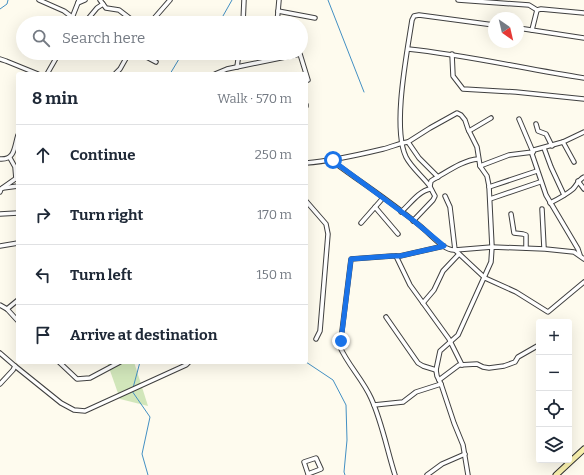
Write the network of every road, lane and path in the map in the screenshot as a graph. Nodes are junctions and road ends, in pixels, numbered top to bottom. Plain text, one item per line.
1 (39, 0) edge
2 (85, 0) edge
3 (100, 0) edge
4 (170, 0) edge
5 (244, 0) edge
6 (279, 0) edge
7 (458, 0) edge
8 (79, 1) edge
9 (103, 4) junction
10 (537, 10) junction
11 (278, 11) junction
12 (584, 13) edge
13 (71, 16) edge
14 (72, 16) edge
15 (90, 16) edge
16 (127, 16) edge
17 (156, 16) edge
18 (243, 16) edge
19 (278, 16) edge
20 (304, 16) edge
21 (308, 17) edge
22 (315, 18) dead end
23 (488, 24) edge
24 (524, 29) edge
25 (532, 30) junction
26 (584, 38) edge
27 (408, 48) junction
28 (452, 54) junction
29 (0, 59) edge
30 (55, 60) edge
31 (125, 60) edge
32 (152, 60) edge
33 (238, 60) edge
34 (269, 60) edge
35 (302, 60) edge
36 (156, 62) dead end
37 (237, 67) junction
38 (33, 72) edge
39 (48, 72) edge
40 (117, 72) edge
41 (220, 72) edge
42 (306, 72) edge
43 (584, 78) edge
44 (584, 99) edge
45 (490, 118) dead end
46 (518, 119) dead end
47 (536, 124) dead end
48 (470, 130) junction
49 (584, 132) edge
50 (16, 142) edge
51 (408, 142) junction
52 (563, 142) junction
53 (402, 143) junction
54 (552, 146) junction
55 (544, 148) junction
56 (532, 152) junction
57 (10, 158) junction
58 (0, 159) edge
59 (478, 159) junction
60 (333, 160) junction
61 (574, 162) dead end
62 (308, 163) edge
63 (480, 166) junction
64 (537, 171) junction
65 (16, 172) edge
66 (438, 177) junction
67 (584, 177) edge
68 (16, 179) edge
69 (578, 181) junction
70 (540, 182) junction
71 (16, 186) edge
72 (430, 187) junction
73 (489, 188) junction
74 (584, 189) edge
75 (0, 190) edge
76 (564, 195) junction
77 (445, 196) dead end
78 (383, 198) junction
79 (490, 199) junction
80 (308, 203) edge
81 (550, 203) junction
82 (375, 207) junction
83 (542, 209) dead end
84 (402, 212) junction
85 (16, 213) edge
86 (0, 214) edge
87 (511, 214) dead end
88 (414, 221) junction
89 (361, 223) dead end
90 (398, 234) dead end
91 (16, 243) edge
92 (0, 246) edge
93 (444, 246) junction
94 (492, 247) junction
95 (526, 248) junction
96 (544, 248) junction
97 (455, 250) junction
98 (460, 254) junction
99 (396, 256) junction
100 (580, 256) junction
101 (584, 259) edge
102 (485, 278) junction
103 (584, 282) edge
104 (16, 302) edge
105 (423, 303) junction
106 (0, 305) edge
107 (7, 310) junction
108 (386, 317) dead end
109 (16, 320) edge
110 (316, 339) dead end
111 (451, 342) junction
112 (536, 347) edge
113 (0, 353) edge
114 (61, 364) edge
115 (116, 364) edge
116 (187, 364) edge
117 (462, 365) junction
118 (15, 366) junction
119 (436, 370) junction
120 (440, 382) junction
121 (0, 384) edge
122 (374, 405) junction
123 (584, 450) edge
124 (465, 454) junction
125 (308, 475) edge
126 (395, 475) edge
127 (427, 475) edge
128 (468, 475) edge
129 (556, 475) edge

1 - 13 street
2 - 8 street
3 - 9 street
4 - 17 street
5 - 18 street
6 - 11 street
7 - 10 street
8 - 14 street
9 - 15 street
9 - 16 street
10 - 12 street
10 - 25 street
11 - 19 street
11 - 20 street
21 - 22 street
23 - 27 street
24 - 25 street
25 - 26 street
27 - 28 street
27 - 53 street
28 - 43 street
28 - 44 street
29 - 38 street
30 - 39 street
31 - 40 street
32 - 36 street
33 - 37 street
34 - 37 street
35 - 42 street
37 - 41 street
45 - 48 street
46 - 56 street
47 - 54 street
48 - 51 street
48 - 59 street
49 - 52 street
50 - 57 street
51 - 53 street
51 - 66 street
52 - 54 street
52 - 61 street
53 - 60 street
53 - 72 street
54 - 55 street
55 - 56 street
55 - 76 street
56 - 63 street
56 - 64 street
57 - 58 street
57 - 65 street
59 - 63 street
59 - 66 street
60 - 62 street
60 - 78 street
63 - 73 street
64 - 70 street
64 - 73 street
66 - 72 street
67 - 69 street
68 - 75 street
69 - 74 street
69 - 76 street
70 - 79 street
70 - 81 street
71 - 75 street
72 - 84 street
72 - 88 street
73 - 79 street
76 - 81 street
77 - 97 street
78 - 82 street
78 - 84 street
79 - 94 street
80 - 110 street
81 - 100 street
82 - 89 street
82 - 90 street
83 - 96 street
84 - 88 street
85 - 86 street
87 - 95 street
88 - 93 street
91 - 92 street
93 - 97 street
93 - 99 street
94 - 95 street
94 - 97 street
94 - 102 street
95 - 96 street
96 - 100 street
97 - 98 street
98 - 102 street
98 - 105 street
99 - 105 street
99 - 122 street
100 - 101 street
102 - 103 street
102 - 111 street
104 - 107 street
105 - 111 street
106 - 107 street
107 - 109 street
108 - 119 street
111 - 117 street
111 - 119 street
112 - 117 street
113 - 118 street
114 - 115 street
116 - 118 street
117 - 120 street
118 - 121 street
119 - 120 street
120 - 122 street
120 - 124 street
122 - 126 street
123 - 129 main road
124 - 127 street
124 - 128 street
125 - 125 street

